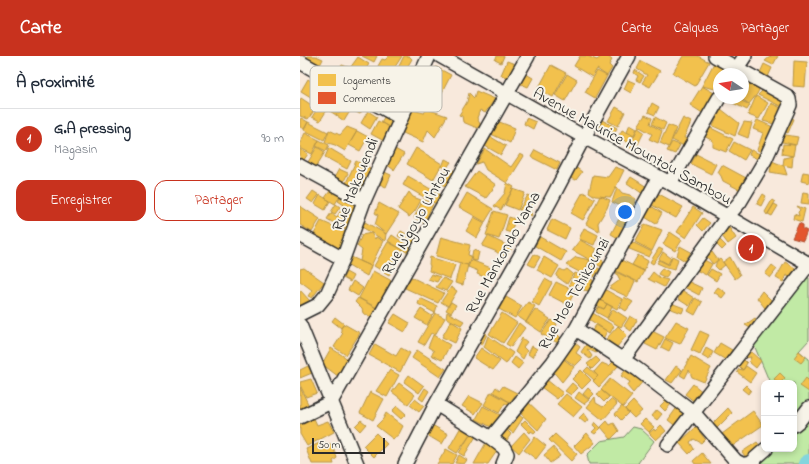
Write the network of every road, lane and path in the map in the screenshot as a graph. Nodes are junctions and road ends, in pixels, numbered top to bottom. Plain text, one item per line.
1 (429, 56) edge
2 (440, 56) edge
3 (528, 56) edge
4 (629, 56) edge
5 (715, 56) edge
6 (745, 56) edge
7 (300, 63) edge
8 (424, 66) edge
9 (310, 68) edge
10 (731, 68) edge
11 (737, 68) edge
12 (749, 78) edge
13 (507, 94) junction
14 (715, 104) edge
15 (389, 112) edge
16 (403, 112) edge
17 (400, 118) junction
18 (584, 137) junction
19 (300, 166) edge
20 (664, 180) junction
21 (364, 200) junction
22 (727, 217) junction
23 (300, 235) edge
24 (343, 259) junction
25 (809, 264) edge
26 (300, 314) edge
27 (300, 326) edge
28 (576, 329) junction
29 (623, 360) junction
30 (331, 402) junction
31 (436, 404) junction
32 (809, 408) edge
33 (692, 412) junction
34 (300, 417) edge
35 (797, 423) edge
36 (491, 438) junction
37 (668, 445) dead end
38 (763, 452) edge
39 (357, 464) edge
40 (405, 464) edge
41 (504, 464) edge
42 (742, 464) edge
43 (745, 464) edge

1 - 8 street, Rue Makouendi
2 - 13 street, Avenue Maurice Mountou Sambou
3 - 13 street, Rue N'goyo U'ntou
4 - 18 street, Rue Mankondo Yama
5 - 10 street
6 - 11 street
7 - 9 street
12 - 22 street
13 - 18 street, Avenue Maurice Mountou Sambou
13 - 30 street, Rue N'goyo U'ntou
14 - 20 street, Rue Moe Tchikounzi
15 - 17 street
16 - 17 street, Rue Makouendi
17 - 21 street, Rue Makouendi
18 - 20 street, Avenue Maurice Mountou Sambou
18 - 31 street, Rue Mankondo Yama
19 - 21 street
20 - 22 street, Avenue Maurice Mountou Sambou
20 - 28 street, Rue Moe Tchikounzi
21 - 24 street, Rue Makouendi
22 - 25 street, Avenue Maurice Mountou Sambou
22 - 29 street
23 - 24 street
24 - 26 street, Rue Makouendi
25 - 33 street
27 - 30 street
28 - 29 street
28 - 36 street, Rue Moe Tchikounzi
29 - 33 street
30 - 34 street
30 - 39 street
31 - 36 street
31 - 40 street, Rue Mankondo Yama
32 - 35 street
33 - 37 street
33 - 42 street
36 - 41 street
38 - 43 street

